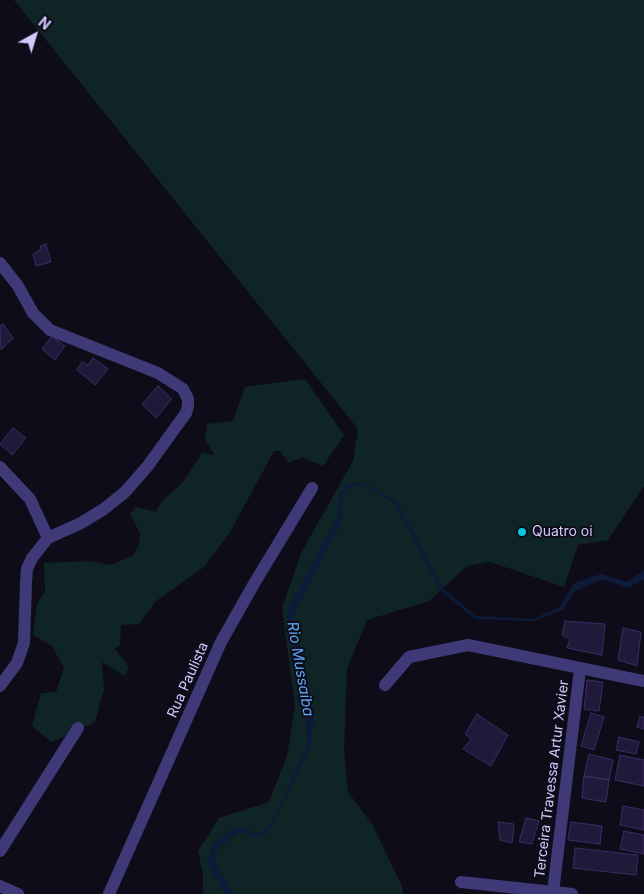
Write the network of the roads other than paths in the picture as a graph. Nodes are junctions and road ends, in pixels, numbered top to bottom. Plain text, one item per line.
1 (0, 263) edge
2 (0, 467) edge
3 (312, 488) dead end
4 (48, 538) junction
5 (580, 669) junction
6 (644, 681) edge
7 (385, 685) dead end
8 (0, 686) edge
9 (78, 728) dead end
10 (0, 851) edge
11 (460, 882) dead end
12 (0, 886) edge
13 (553, 892) junction
14 (18, 894) edge
15 (109, 894) edge
16 (572, 894) edge

1 - 4 street
2 - 4 street
3 - 15 street, Rua Paulista
4 - 8 street
5 - 6 street
5 - 7 street
5 - 13 street, Terceira Travessa Artur Xavier
9 - 10 street
11 - 13 street
12 - 14 street
13 - 16 street

